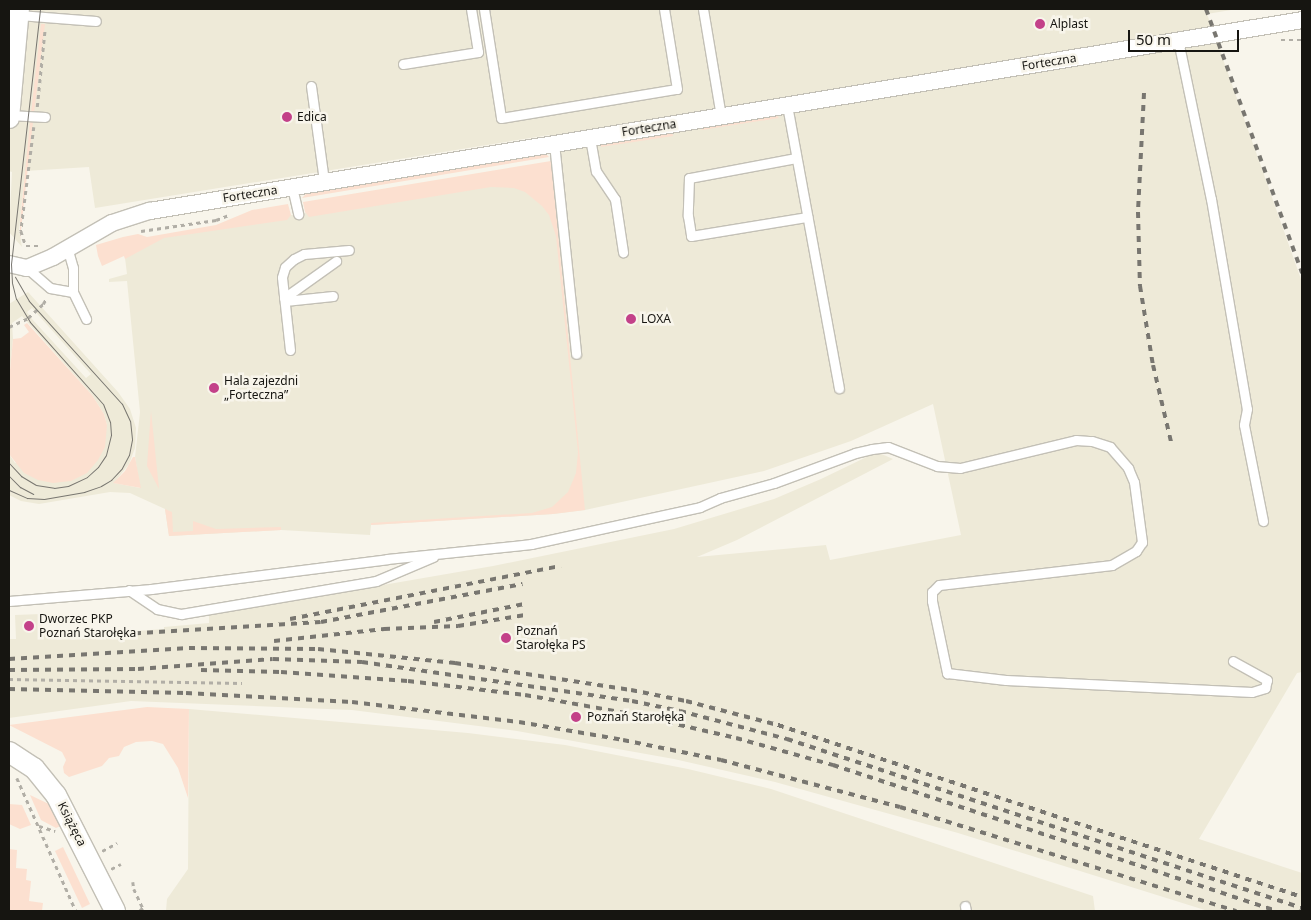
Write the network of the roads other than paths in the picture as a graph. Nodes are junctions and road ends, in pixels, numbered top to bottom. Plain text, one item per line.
1 (471, 9) edge
2 (484, 9) edge
3 (664, 9) edge
4 (703, 9) edge
5 (19, 12) edge
6 (1302, 20) edge
7 (96, 21) dead end
8 (1178, 40) junction
9 (403, 64) dead end
10 (11, 73) edge
11 (311, 86) dead end
12 (787, 105) junction
13 (721, 116) junction
14 (9, 117) edge
15 (40, 117) road end
16 (590, 138) junction
17 (554, 143) junction
18 (796, 158) junction
19 (324, 181) junction
20 (292, 187) junction
21 (298, 214) dead end
22 (807, 217) junction
23 (67, 247) junction
24 (349, 250) dead end
25 (623, 252) dead end
26 (336, 261) dead end
27 (9, 264) edge
28 (27, 268) junction
29 (73, 292) junction
30 (333, 296) dead end
31 (284, 299) junction
32 (86, 318) dead end
33 (290, 350) dead end
34 (576, 354) dead end
35 (839, 388) dead end
36 (1263, 521) dead end
37 (438, 555) junction
38 (129, 590) junction
39 (9, 601) edge
40 (1233, 661) dead end
41 (9, 752) edge
42 (115, 911) edge

1 - 9 lane
2 - 3 lane
4 - 13 lane
5 - 7 lane
5 - 10 street
6 - 8 street, Forteczna
8 - 12 street, Forteczna
8 - 36 lane
10 - 14 street
11 - 19 lane
12 - 13 street, Forteczna
12 - 18 lane
13 - 16 street, Forteczna
14 - 15 lane
16 - 17 street, Forteczna
16 - 25 lane
17 - 19 street, Forteczna
17 - 34 lane
18 - 22 lane
18 - 22 lane
19 - 20 street, Forteczna
20 - 21 lane
20 - 23 street, Forteczna
22 - 35 lane
23 - 28 street, Forteczna
23 - 29 lane
24 - 31 lane
26 - 31 lane
27 - 28 street
28 - 29 lane
29 - 32 lane
30 - 31 lane
31 - 33 lane
37 - 38 lane
37 - 38 lane
37 - 40 lane
38 - 39 lane
41 - 42 street, Książęca

